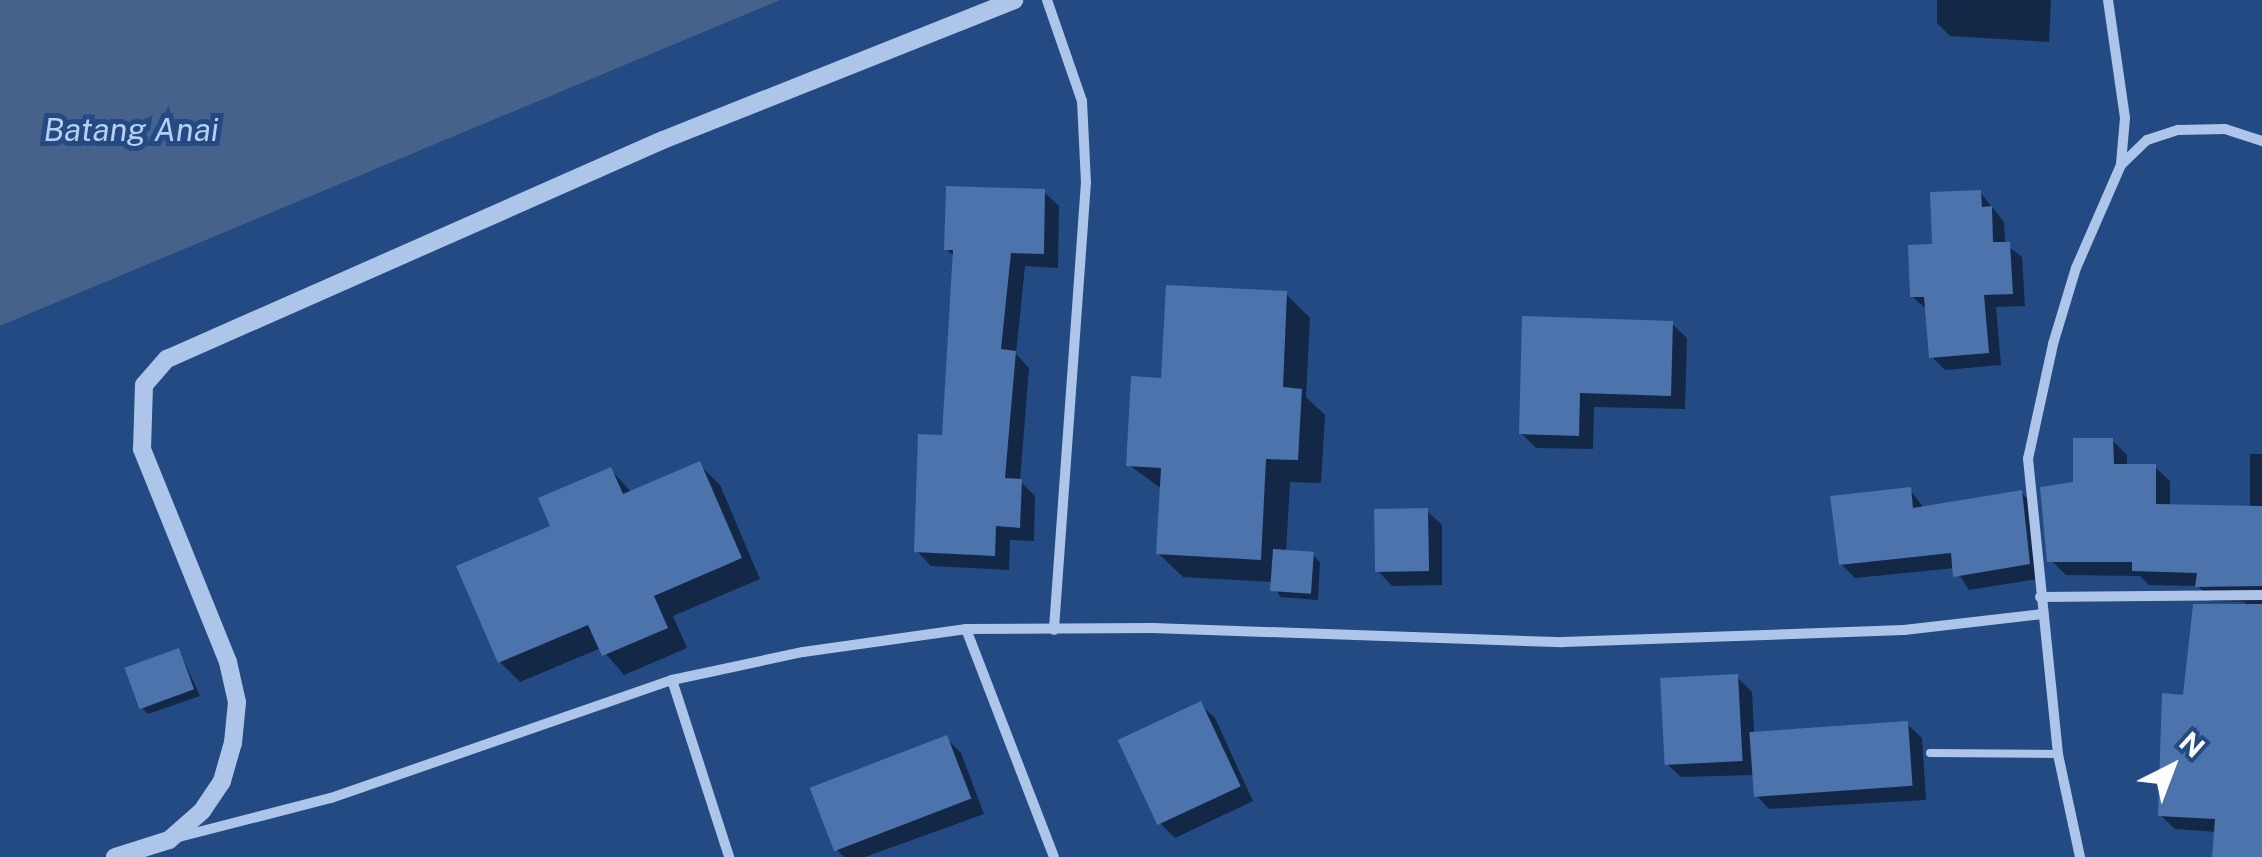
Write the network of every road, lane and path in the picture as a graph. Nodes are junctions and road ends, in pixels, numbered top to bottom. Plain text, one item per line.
1 (1014, 0) edge
2 (1048, 0) edge
3 (2108, 0) edge
4 (2262, 141) edge
5 (2121, 164) junction
6 (2262, 595) edge
7 (2040, 597) junction
8 (2043, 614) junction
9 (966, 629) junction
10 (1054, 630) junction
11 (672, 680) junction
12 (1930, 753) dead end
13 (2058, 754) junction
14 (170, 840) junction
15 (115, 857) edge
16 (729, 857) edge
17 (1054, 857) edge
18 (2080, 857) edge

1 - 14 street
2 - 10 street
3 - 5 street
4 - 5 street
5 - 7 street
6 - 7 street
7 - 8 street
8 - 10 street
8 - 13 street
9 - 10 street
9 - 11 street
9 - 17 street
11 - 14 street
11 - 16 street
12 - 13 lane
13 - 18 street
14 - 15 street

